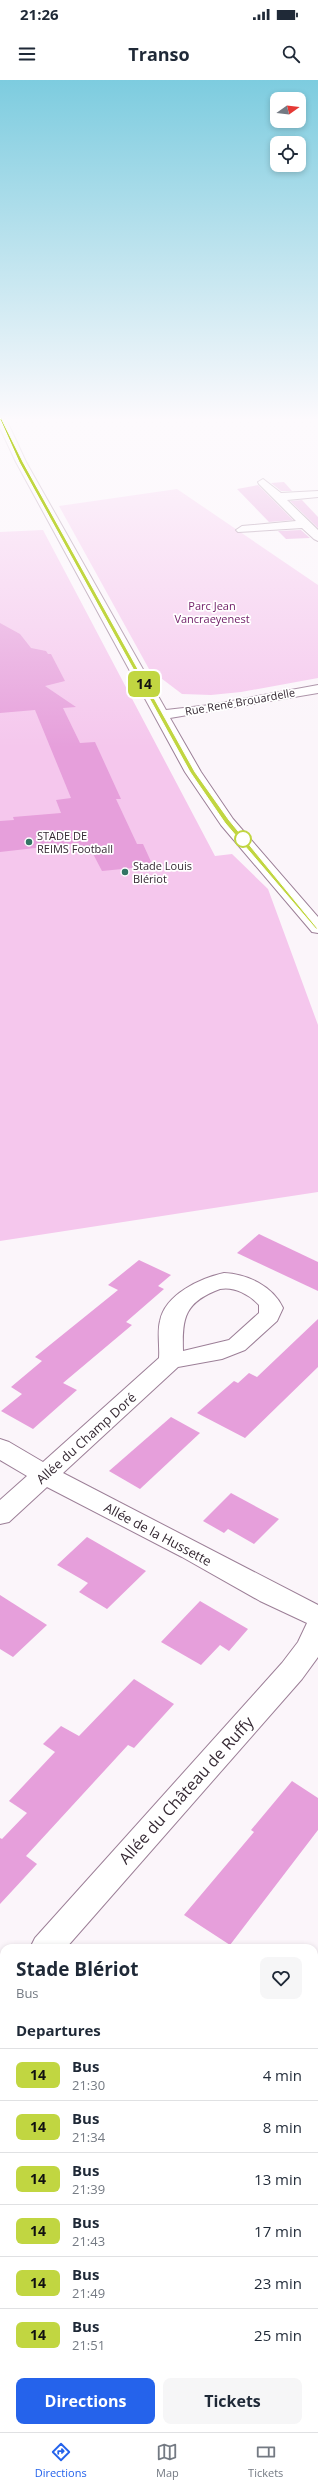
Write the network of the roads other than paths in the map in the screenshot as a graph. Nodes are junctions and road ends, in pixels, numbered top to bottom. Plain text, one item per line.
1 (58, 529) edge
2 (255, 529) edge
3 (242, 530) dead end
4 (318, 688) edge
5 (162, 715) junction
6 (318, 928) edge
7 (171, 1361) junction
8 (0, 1448) edge
9 (45, 1476) junction
10 (0, 1515) edge
11 (318, 1616) edge
12 (318, 1627) edge
13 (50, 1944) edge

1 - 5 street
2 - 3 street
4 - 5 street, Rue René Brouardelle
5 - 6 street
7 - 7 street
7 - 9 street, Allée du Champ Doré
8 - 9 street, Allée de la Hussette
9 - 10 street, Allée du Champ Doré
9 - 11 street, Allée de la Hussette
12 - 13 street, Allée du Château de Ruffy

